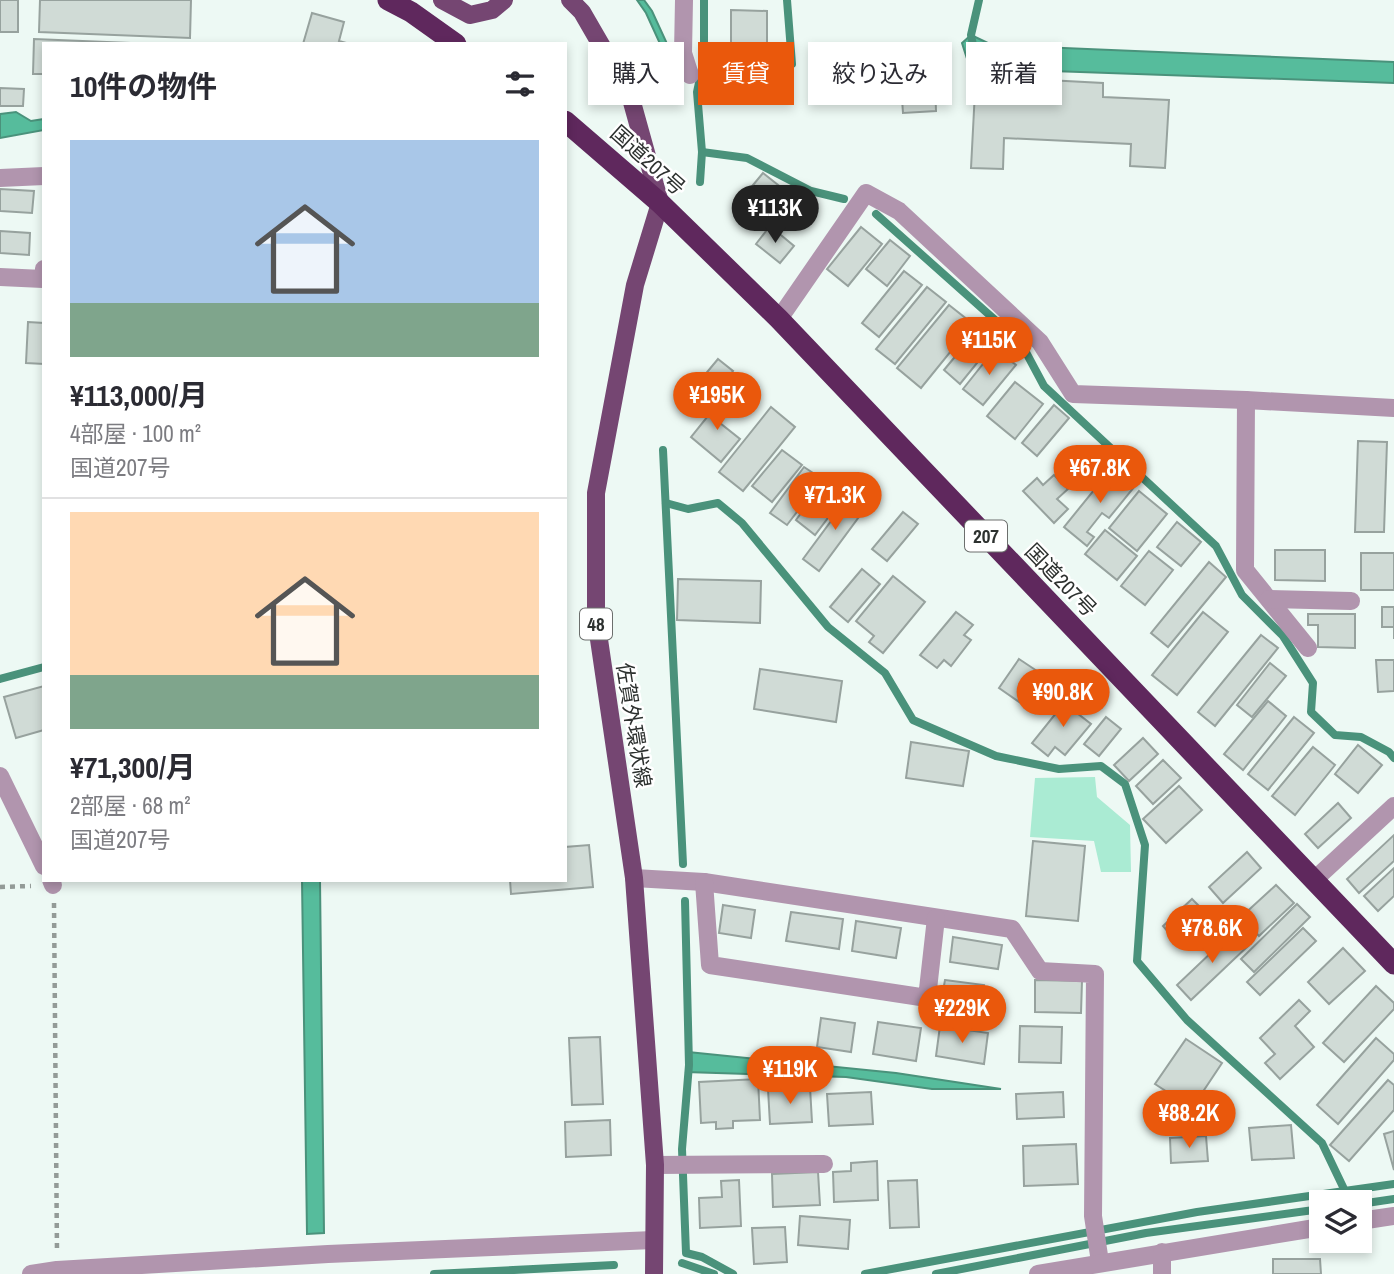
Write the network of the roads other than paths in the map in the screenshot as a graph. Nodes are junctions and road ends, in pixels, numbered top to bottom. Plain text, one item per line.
1 (388, 0) edge
2 (442, 0) edge
3 (504, 0) edge
4 (570, 0) edge
5 (684, 0) edge
6 (453, 42) edge
7 (690, 75) dead end
8 (567, 123) edge
9 (42, 176) edge
10 (0, 178) edge
11 (660, 204) junction
12 (42, 276) edge
13 (0, 277) edge
14 (779, 319) junction
15 (1246, 400) junction
16 (1394, 408) edge
17 (1269, 599) junction
18 (1351, 601) dead end
19 (1308, 648) dead end
20 (0, 776) edge
21 (1394, 806) edge
22 (42, 862) edge
23 (634, 878) junction
24 (1314, 881) junction
25 (704, 883) junction
26 (936, 918) junction
27 (1394, 964) edge
28 (824, 1164) dead end
29 (655, 1165) junction
30 (1394, 1216) edge
31 (1372, 1219) edge
32 (1309, 1229) edge
33 (653, 1240) junction
34 (1162, 1252) junction
35 (1100, 1262) junction
36 (56, 1272) edge
37 (31, 1274) edge
38 (654, 1274) edge
39 (1038, 1274) edge
40 (1162, 1274) edge

1 - 6 highway
2 - 3 main road
4 - 11 main road
5 - 7 street
8 - 11 highway, 国道207号 / 207
9 - 10 street
11 - 14 highway, 国道207号 / 207
11 - 23 main road, 佐賀外環状線 / 48
12 - 13 street
14 - 15 street
14 - 24 highway, 国道207号 / 207
15 - 16 street
15 - 17 street
17 - 18 street
17 - 19 street
20 - 22 street
21 - 24 street
23 - 25 street
23 - 29 main road, 佐賀外環状線 / 48
24 - 27 highway, 国道207号 / 207
25 - 26 street
25 - 26 street
26 - 35 street
28 - 29 street
29 - 33 main road, 佐賀外環状線 / 48
30 - 31 street
32 - 34 street
33 - 36 street
33 - 38 main road, 佐賀外環状線 / 48
34 - 35 street
34 - 40 street
35 - 39 street
36 - 37 street

